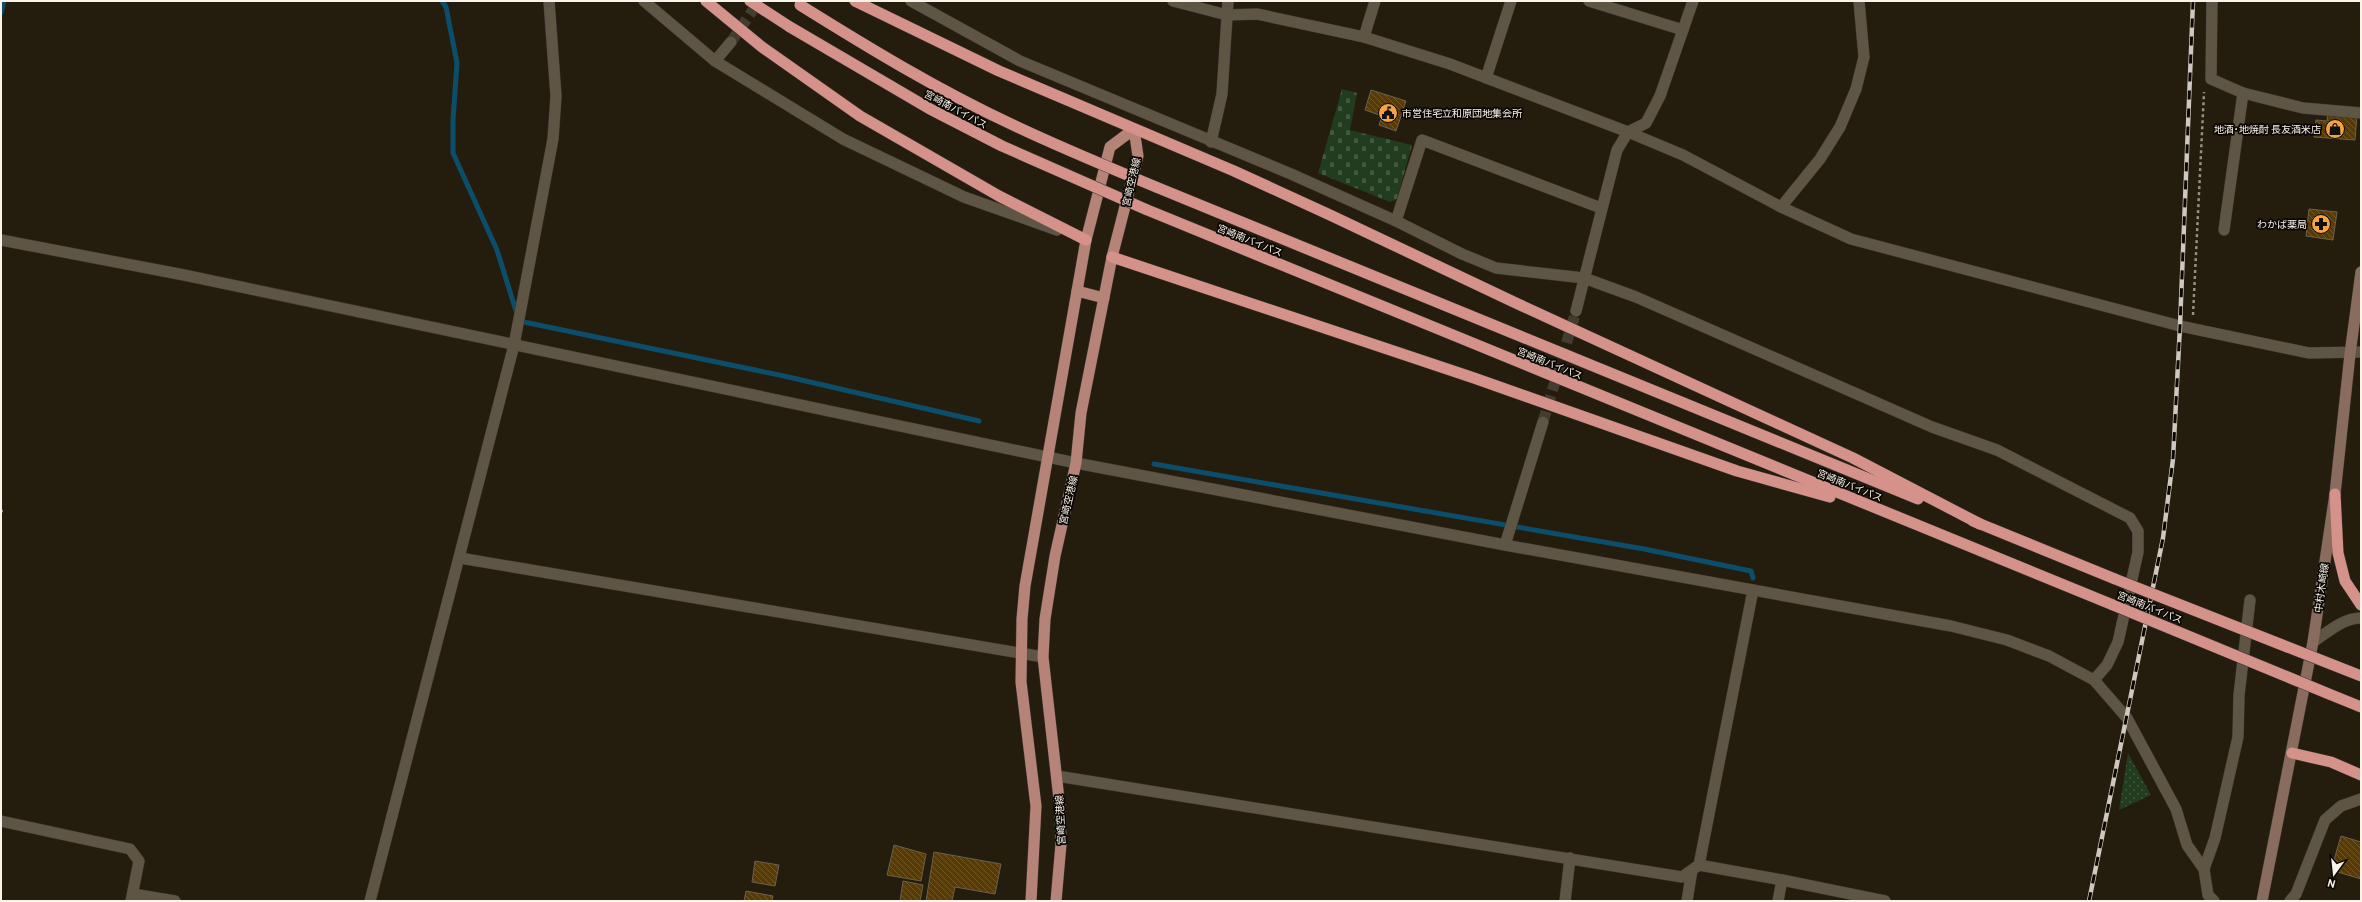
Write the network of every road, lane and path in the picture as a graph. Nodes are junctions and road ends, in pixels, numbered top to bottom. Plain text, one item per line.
1 (549, 1) edge
2 (644, 1) edge
3 (706, 1) edge
4 (750, 1) edge
5 (855, 1) edge
6 (911, 1) edge
7 (1172, 1) edge
8 (1228, 1) edge
9 (1376, 1) edge
10 (1511, 1) edge
11 (1589, 1) edge
12 (1693, 1) edge
13 (1859, 1) edge
14 (2212, 1) edge
15 (797, 3) edge
16 (1227, 15) junction
17 (1683, 30) junction
18 (1364, 38) junction
19 (731, 42) tunnel mouth
20 (715, 61) junction
21 (1486, 78) junction
22 (2204, 92) dead end
23 (2243, 93) junction
24 (2361, 113) edge
25 (1134, 128) junction
26 (1628, 132) junction
27 (1211, 142) junction
28 (1781, 207) junction
29 (1601, 208) junction
30 (1396, 221) junction
31 (2224, 230) dead end
32 (1, 240) edge
33 (1086, 240) junction
34 (1112, 257) junction
35 (2361, 272) edge
36 (1584, 278) junction
37 (1077, 291) junction
38 (1104, 298) junction
39 (1576, 311) tunnel mouth
40 (2193, 328) junction
41 (514, 345) junction
42 (2361, 352) edge
43 (2350, 354) junction
44 (1543, 422) tunnel mouth
45 (1049, 457) junction
46 (1076, 463) junction
47 (2335, 494) junction
48 (1888, 514) junction
49 (1980, 524) junction
50 (1505, 545) junction
51 (460, 558) junction
52 (1753, 590) junction
53 (2250, 600) dead end
54 (2361, 605) edge
55 (2361, 618) edge
56 (2313, 642) junction
57 (1021, 653) junction
58 (1043, 657) junction
59 (2361, 676) edge
60 (2094, 680) junction
61 (2361, 707) edge
62 (2292, 753) junction
63 (2361, 775) edge
64 (1057, 776) junction
65 (2361, 799) edge
66 (1, 821) edge
67 (1570, 858) junction
68 (1695, 868) junction
69 (2204, 868) junction
70 (1782, 880) junction
71 (132, 897) edge
72 (175, 901) edge
73 (370, 901) edge
74 (1031, 901) edge
75 (1056, 901) edge
76 (1565, 901) edge
77 (1687, 901) edge
78 (1778, 901) edge
79 (1885, 901) edge
80 (2214, 901) edge
81 (2262, 901) edge
82 (2290, 901) edge

1 - 41 street
2 - 20 street
3 - 33 highway
4 - 48 highway, 宮崎南バイパス, bridge
5 - 25 highway
6 - 27 street
7 - 16 street
8 - 16 street
9 - 18 street
10 - 21 street
11 - 17 street
12 - 17 street
13 - 28 street
14 - 23 street
15 - 49 highway, 宮崎南バイパス, bridge
16 - 18 street
16 - 27 street
17 - 26 street
18 - 21 street
19 - 20 street
20 - 33 street
21 - 26 street
22 - 40 path
23 - 24 street
23 - 31 street
25 - 33 main road
25 - 34 main road, 宮崎空港線
25 - 49 highway
26 - 28 street
26 - 29 street
27 - 30 street
28 - 40 street
29 - 30 street
29 - 36 street
30 - 36 street
32 - 41 street
33 - 37 main road
34 - 38 main road, 宮崎空港線
34 - 48 highway
35 - 43 main road, 中村木崎線
36 - 39 street
36 - 60 street
37 - 38 main road
37 - 45 main road
38 - 46 main road, 宮崎空港線
40 - 43 street
41 - 45 street
41 - 51 street
42 - 43 street
43 - 47 main road, 中村木崎線
44 - 50 street
45 - 46 street
45 - 57 main road
46 - 50 street
46 - 58 main road, 宮崎空港線
47 - 54 highway
47 - 56 main road, 中村木崎線
48 - 61 highway, 宮崎南バイパス, bridge
49 - 59 highway, 宮崎南バイパス, bridge
50 - 52 street
51 - 57 street
51 - 73 street
52 - 60 street
52 - 68 street
53 - 69 street
55 - 56 street
56 - 62 main road, 中村木崎線
57 - 58 street
57 - 74 main road
58 - 64 main road, 宮崎空港線
60 - 69 street
62 - 63 highway
62 - 81 main road, 中村木崎線
64 - 67 street
64 - 75 main road, 宮崎空港線
65 - 82 street
66 - 71 street
67 - 68 street
67 - 76 street
68 - 70 street
68 - 77 street
69 - 80 street
70 - 78 street
70 - 79 street
71 - 72 street

